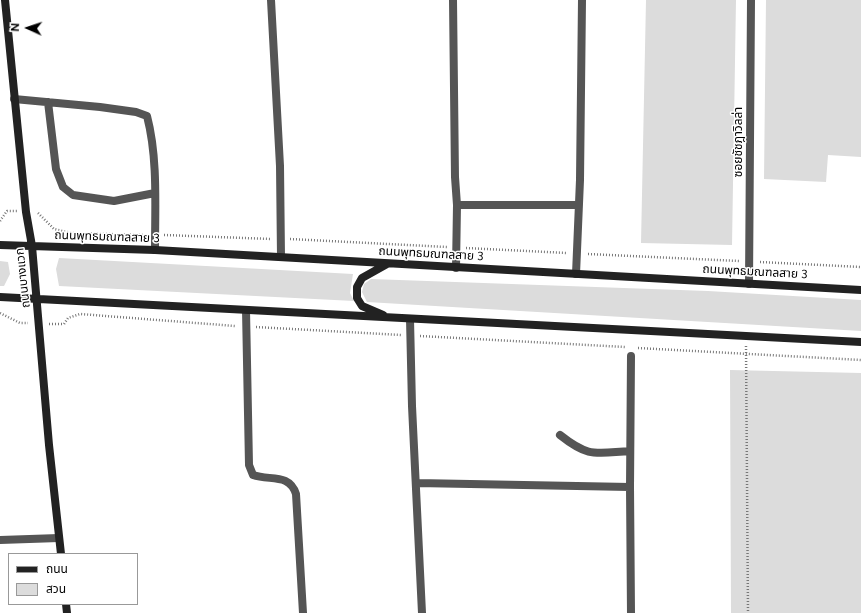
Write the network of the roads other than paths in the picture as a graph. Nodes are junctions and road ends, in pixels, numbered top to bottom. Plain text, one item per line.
1 (6, 0) edge
2 (271, 0) edge
3 (453, 0) edge
4 (582, 0) edge
5 (751, 0) edge
6 (14, 99) junction
7 (48, 102) junction
8 (155, 193) junction
9 (457, 205) junction
10 (579, 205) junction
11 (0, 245) edge
12 (32, 246) junction
13 (154, 250) junction
14 (281, 257) junction
15 (387, 264) junction
16 (456, 268) junction
17 (576, 274) junction
18 (749, 284) junction
19 (861, 290) edge
20 (0, 297) edge
21 (38, 300) junction
22 (246, 310) junction
23 (387, 317) junction
24 (410, 319) junction
25 (861, 342) edge
26 (631, 356) dead end
27 (560, 435) dead end
28 (630, 451) junction
29 (417, 483) junction
30 (630, 487) junction
31 (59, 538) junction
32 (0, 540) edge
33 (61, 553) edge
34 (303, 613) edge
35 (422, 613) edge
36 (631, 613) edge

1 - 6 main road, ถนนบางแวก
2 - 14 street
3 - 9 street
4 - 10 street
5 - 18 street, ซอยชัชฎาวิลล่า
6 - 7 street
6 - 12 main road, ถนนบางแวก
7 - 8 street
7 - 8 street
8 - 13 street
9 - 10 street
9 - 16 street
10 - 17 street
11 - 12 main road, ถนนพุทธมณฑลสาย 3
12 - 13 main road, ถนนพุทธมณฑลสาย 3
12 - 21 main road, ถนนบางแวก
13 - 14 main road, ถนนพุทธมณฑลสาย 3
14 - 15 main road, ถนนพุทธมณฑลสาย 3
15 - 16 main road, ถนนพุทธมณฑลสาย 3
15 - 23 main road
16 - 17 main road, ถนนพุทธมณฑลสาย 3
17 - 18 main road, ถนนพุทธมณฑลสาย 3
18 - 19 main road, ถนนพุทธมณฑลสาย 3
20 - 21 main road
21 - 22 main road
21 - 31 main road, ถนนบางแวก
22 - 23 main road
22 - 34 street
23 - 24 main road
24 - 25 main road
24 - 29 street
26 - 28 street
27 - 28 street
28 - 30 street
29 - 30 street
29 - 35 street
30 - 36 street
31 - 32 street
31 - 33 main road, ถนนบางแวก

